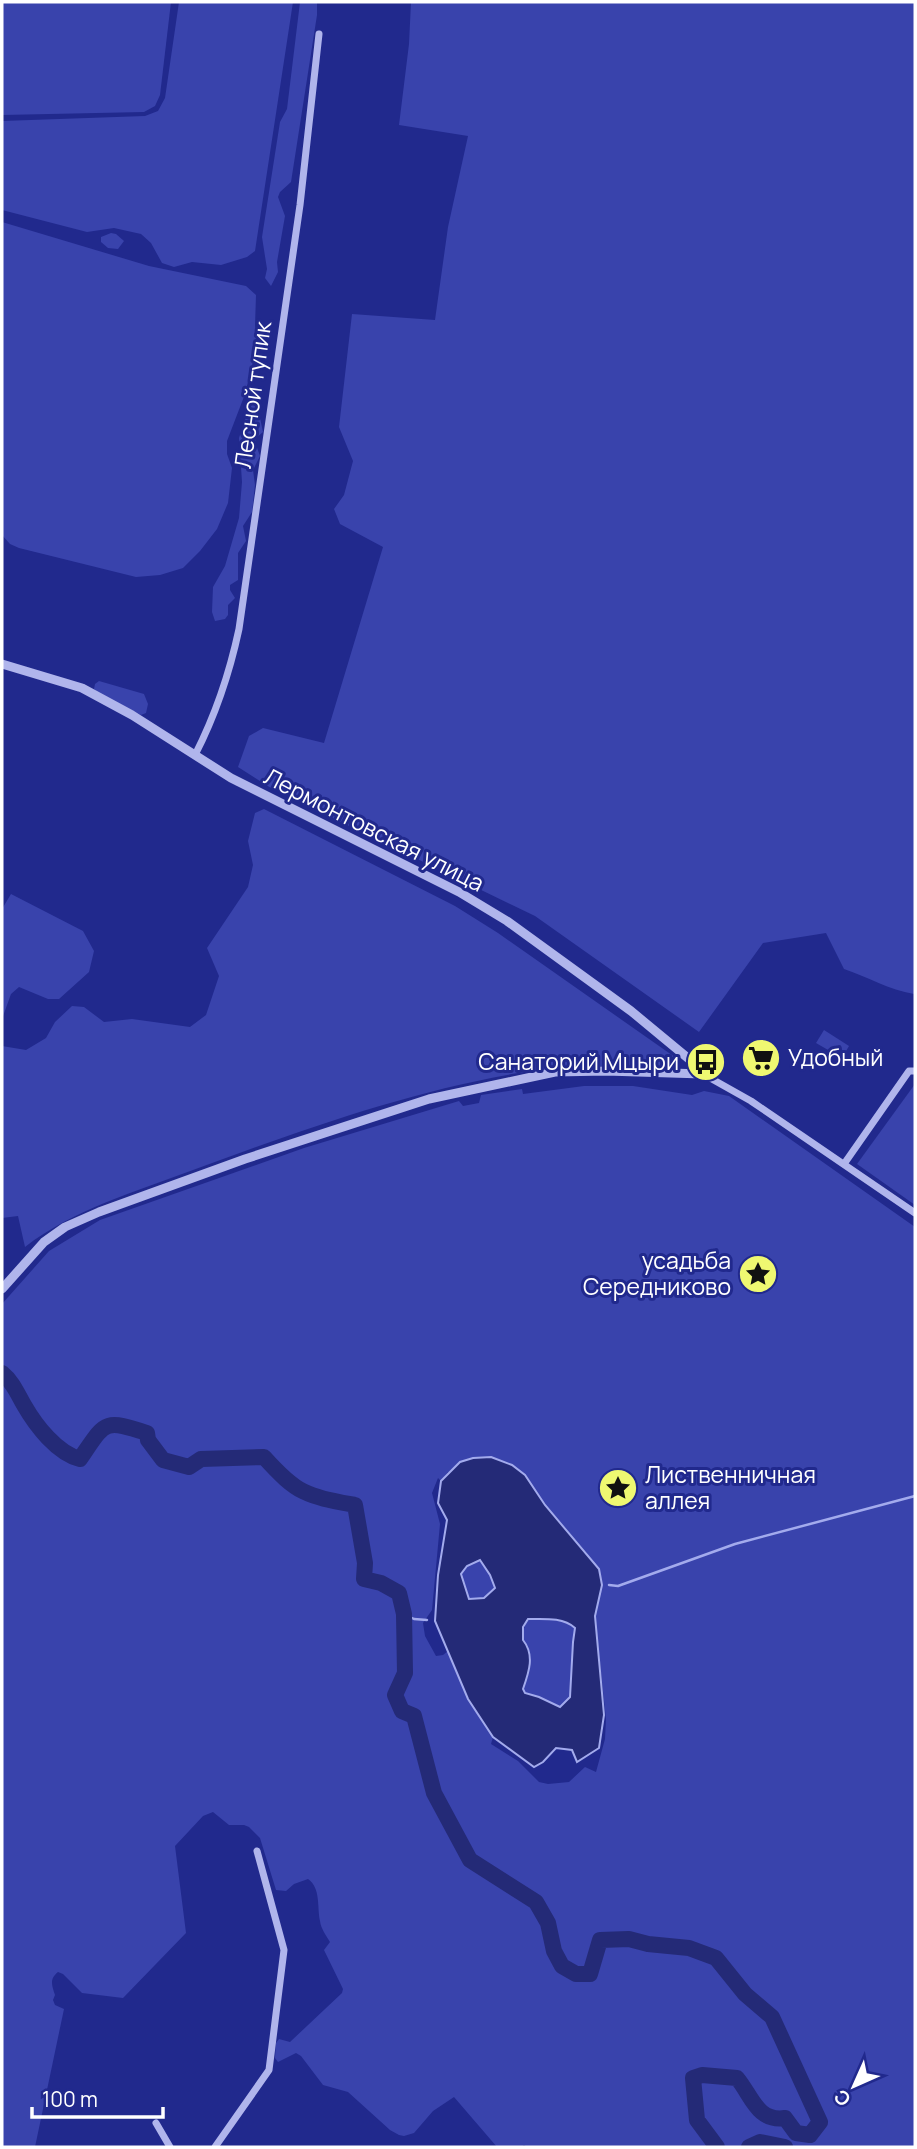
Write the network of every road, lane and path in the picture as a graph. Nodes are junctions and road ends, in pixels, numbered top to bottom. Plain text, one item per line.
1 (319, 34) dead end
2 (2, 664) edge
3 (195, 755) junction
4 (915, 1071) edge
5 (703, 1074) junction
6 (844, 1164) junction
7 (915, 1213) edge
8 (2, 1289) edge
9 (257, 1852) dead end
10 (156, 2123) dead end
11 (170, 2147) edge
12 (215, 2147) edge

1 - 3 street, Лесной тупик
2 - 3 street, Лермонтовская улица
3 - 5 street, Лермонтовская улица
4 - 6 street
5 - 6 street
5 - 8 street
6 - 7 street
9 - 12 street
10 - 11 street

